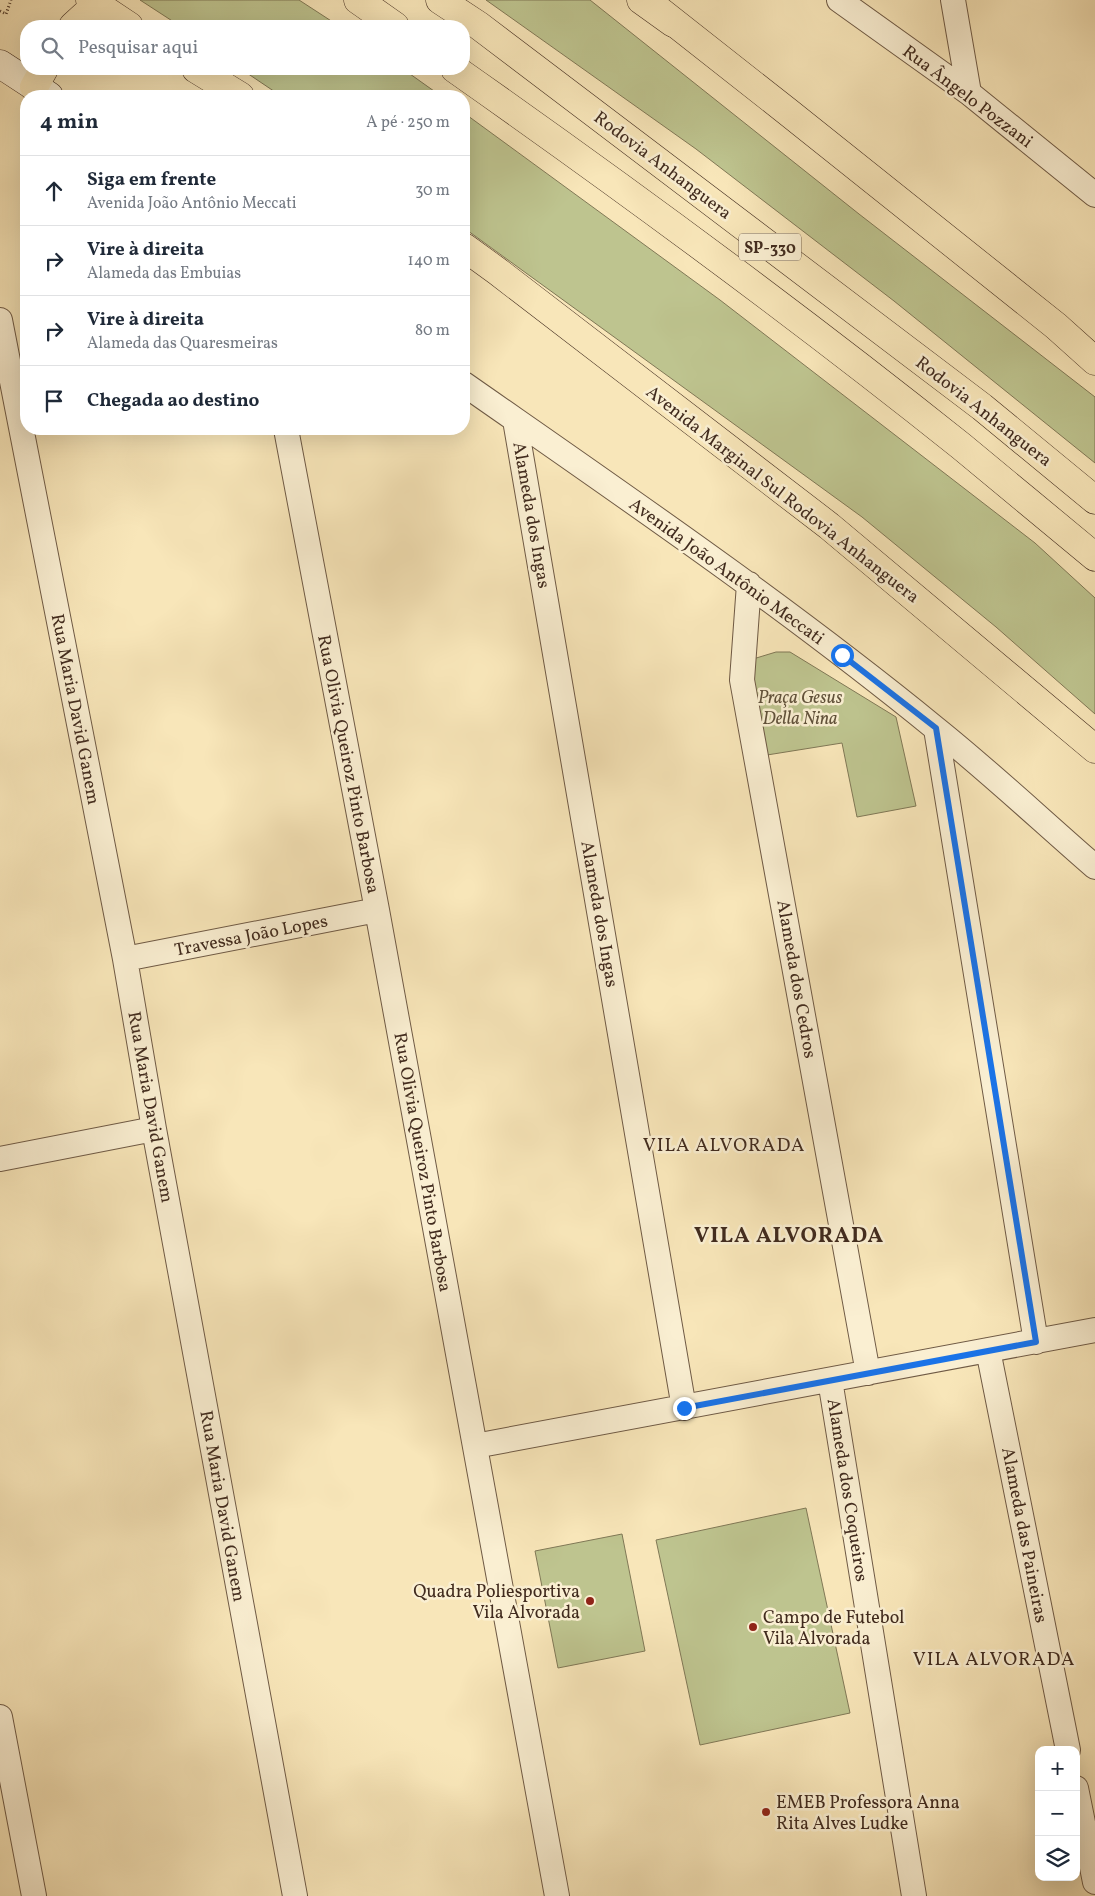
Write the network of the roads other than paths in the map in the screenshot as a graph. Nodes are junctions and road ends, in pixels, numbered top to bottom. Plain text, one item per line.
1 (358, 0) edge
2 (440, 0) edge
3 (641, 0) edge
4 (646, 0) edge
5 (839, 0) edge
6 (953, 0) edge
7 (93, 2) edge
8 (78, 20) edge
9 (121, 20) edge
10 (386, 20) edge
11 (469, 20) edge
12 (470, 21) edge
13 (673, 23) junction
14 (0, 64) edge
15 (20, 74) edge
16 (23, 75) edge
17 (206, 75) edge
18 (463, 75) edge
19 (42, 84) edge
20 (230, 90) edge
21 (969, 93) junction
22 (1095, 195) edge
23 (470, 251) edge
24 (0, 320) edge
25 (1095, 361) edge
26 (470, 388) edge
27 (515, 420) junction
28 (20, 422) edge
29 (22, 435) edge
30 (287, 435) edge
31 (1095, 500) edge
32 (1095, 557) edge
33 (749, 584) junction
34 (936, 728) junction
35 (1095, 749) edge
36 (1095, 867) edge
37 (377, 910) junction
38 (125, 959) junction
39 (154, 1128) junction
40 (0, 1159) edge
41 (1095, 1330) edge
42 (1036, 1342) junction
43 (988, 1350) junction
44 (868, 1373) junction
45 (830, 1380) junction
46 (684, 1408) junction
47 (475, 1446) junction
48 (0, 1717) edge
49 (1067, 1746) edge
50 (1077, 1791) edge
51 (1095, 1882) edge
52 (34, 1896) edge
53 (295, 1896) edge
54 (557, 1896) edge
55 (914, 1896) edge

1 - 10 highway
2 - 11 highway, Rodovia Anhanguera / SP-330
3 - 13 highway
4 - 13 highway
5 - 21 street, Rua Ângelo Pozzani
6 - 21 street
7 - 8 highway
7 - 9 highway
12 - 31 highway, Rodovia Anhanguera / SP-330
13 - 25 highway
14 - 15 main road
16 - 19 main road
17 - 20 highway
18 - 32 highway, SP-330
21 - 22 street, Rua Ângelo Pozzani
23 - 35 highway, Avenida Marginal Sul Rodovia Anhanguera
24 - 28 street, Rua Maria David Ganem
26 - 27 street, Avenida João Antônio Meccati
27 - 33 street, Avenida João Antônio Meccati
27 - 46 street, Alameda dos Ingas
29 - 38 street, Rua Maria David Ganem
30 - 37 street, Rua Olivia Queiroz Pinto Barbosa
33 - 34 street, Avenida João Antônio Meccati
33 - 44 street, Alameda dos Cedros
34 - 36 street, Avenida João Antônio Meccati
34 - 42 street
37 - 38 street, Travessa João Lopes
37 - 47 street, Rua Olivia Queiroz Pinto Barbosa
38 - 39 street, Rua Maria David Ganem
39 - 40 street
39 - 53 street, Rua Maria David Ganem
41 - 42 street
42 - 43 street
43 - 44 street
43 - 49 street, Alameda das Paineiras
44 - 45 street
45 - 46 street
45 - 55 street, Alameda dos Coqueiros
46 - 47 street
47 - 54 street, Rua Olivia Queiroz Pinto Barbosa
48 - 52 street
50 - 51 street

